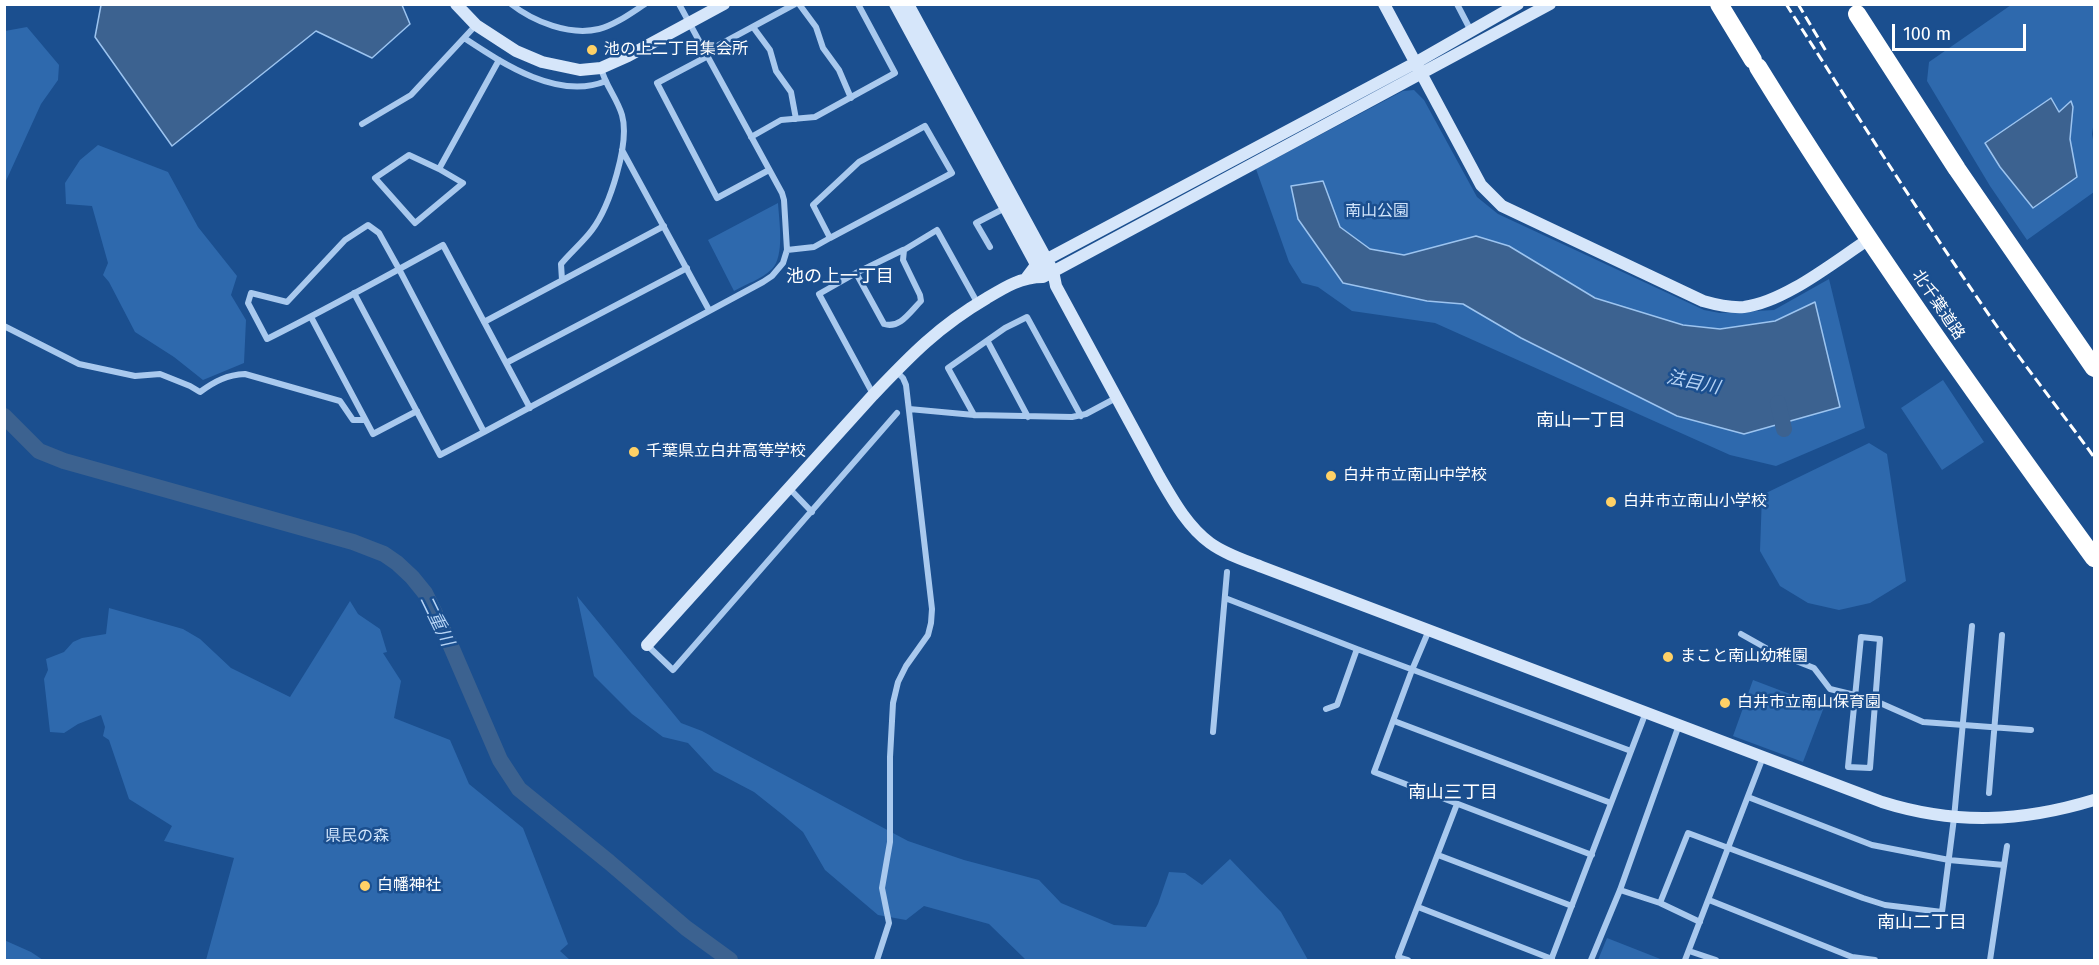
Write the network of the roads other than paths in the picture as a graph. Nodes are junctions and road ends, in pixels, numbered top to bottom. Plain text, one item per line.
1 (456, 4) edge
2 (511, 4) edge
3 (645, 4) edge
4 (679, 4) edge
5 (724, 4) edge
6 (797, 4) edge
7 (858, 4) edge
8 (895, 4) edge
9 (908, 4) edge
10 (1384, 4) edge
11 (1457, 4) edge
12 (1518, 4) edge
13 (1550, 4) edge
14 (1719, 4) edge
15 (1853, 8) edge
16 (689, 23) junction
17 (476, 25) junction
18 (753, 27) junction
19 (1472, 31) junction
20 (464, 39) junction
21 (707, 54) junction
22 (499, 60) junction
23 (601, 68) junction
24 (1418, 68) junction
25 (606, 81) junction
26 (850, 98) junction
27 (796, 119) junction
28 (362, 124) dead end
29 (752, 137) junction
30 (621, 150) junction
31 (440, 169) junction
32 (769, 170) junction
33 (1005, 207) junction
34 (664, 226) junction
35 (831, 238) junction
36 (1869, 239) junction
37 (990, 248) dead end
38 (787, 250) junction
39 (904, 250) junction
40 (1041, 262) junction
41 (687, 268) junction
42 (399, 269) junction
43 (856, 273) junction
44 (1048, 274) junction
45 (1027, 277) junction
46 (562, 280) junction
47 (354, 293) junction
48 (978, 304) junction
49 (709, 310) junction
50 (311, 316) junction
51 (484, 322) junction
52 (4, 326) edge
53 (988, 342) junction
54 (506, 363) junction
55 (2094, 368) edge
56 (896, 370) junction
57 (873, 395) junction
58 (1116, 399) junction
59 (530, 408) junction
60 (909, 409) junction
61 (417, 411) junction
62 (897, 413) dead end
63 (974, 415) junction
64 (1081, 416) junction
65 (1028, 417) junction
66 (365, 420) junction
67 (484, 432) junction
68 (789, 488) junction
69 (812, 512) junction
70 (2094, 558) edge
71 (1227, 572) dead end
72 (1225, 598) junction
73 (1972, 626) dead end
74 (1429, 629) junction
75 (1741, 634) dead end
76 (2002, 635) dead end
77 (647, 645) joint
78 (1357, 649) junction
79 (1412, 670) junction
80 (1856, 694) junction
81 (1876, 701) junction
82 (1326, 708) dead end
83 (1646, 711) junction
84 (1394, 721) junction
85 (1679, 724) junction
86 (1963, 725) junction
87 (1995, 727) junction
88 (2031, 730) dead end
89 (1213, 732) dead end
90 (1631, 751) junction
91 (1763, 757) junction
92 (1989, 793) dead end
93 (1748, 797) junction
94 (2094, 800) edge
95 (1611, 803) junction
96 (1457, 804) junction
97 (1954, 818) junction
98 (2007, 846) dead end
99 (1728, 848) junction
100 (1438, 855) junction
101 (1592, 855) junction
102 (1949, 860) junction
103 (2004, 865) junction
104 (1620, 890) junction
105 (1709, 900) junction
106 (1660, 903) junction
107 (1572, 906) junction
108 (1418, 907) junction
109 (1700, 922) junction
110 (1689, 951) junction
111 (877, 960) edge
112 (1408, 960) edge
113 (1551, 960) edge
114 (1591, 960) edge
115 (1685, 960) edge
116 (1716, 960) edge
117 (1875, 960) edge
118 (1990, 960) edge

1 - 17 street
2 - 3 street
4 - 16 street
5 - 16 street
6 - 18 street
6 - 26 street
7 - 26 street
8 - 33 street
9 - 40 street
10 - 24 street
11 - 19 street
12 - 19 street
13 - 24 street
14 - 36 highway, 北千葉道路
15 - 55 highway
16 - 21 street
16 - 23 street
17 - 20 street
17 - 23 street
18 - 21 street
18 - 27 street
19 - 24 street
20 - 22 street
20 - 28 street
21 - 29 street
21 - 32 street
22 - 25 street
22 - 31 street
23 - 25 street
24 - 36 street
24 - 40 street
24 - 44 street
25 - 30 street
26 - 27 street
27 - 29 street
29 - 32 street
30 - 34 street
30 - 46 street
31 - 31 street
32 - 38 street
33 - 37 street
33 - 40 street
34 - 41 street
34 - 46 street
35 - 35 street
35 - 38 street
36 - 70 highway, 北千葉道路
38 - 49 street
39 - 43 street
39 - 43 street
39 - 48 street
40 - 44 street
40 - 45 street
41 - 49 street
41 - 54 street
42 - 47 street
42 - 50 street
42 - 51 street
42 - 67 street
43 - 57 street
44 - 45 street
44 - 58 street
45 - 48 street
46 - 51 street
47 - 50 street
47 - 61 street
48 - 56 street
49 - 59 street
50 - 66 street
51 - 54 street
52 - 66 street
53 - 63 street
53 - 64 street
53 - 65 street
54 - 59 street
56 - 57 street
56 - 60 street
57 - 68 street
58 - 64 street
58 - 74 street
59 - 67 street
60 - 63 street
60 - 111 street
61 - 66 street
61 - 67 street
62 - 69 street
63 - 65 street
64 - 65 street
68 - 69 street
68 - 77 street
69 - 77 street
71 - 72 street
72 - 78 street
72 - 89 street
73 - 86 street
74 - 79 street
74 - 83 street
75 - 80 street
76 - 87 street
78 - 79 street
78 - 82 street
79 - 84 street
79 - 90 street
80 - 81 street
80 - 81 street
80 - 81 street
81 - 86 street
83 - 85 street
83 - 90 street
84 - 95 street
84 - 96 street
85 - 91 street
85 - 104 street
86 - 87 street
86 - 97 street
87 - 88 street
87 - 92 street
90 - 95 street
91 - 93 street
91 - 97 street
93 - 99 street
93 - 102 street
94 - 97 street
95 - 101 street
96 - 100 street
96 - 101 street
97 - 102 street
98 - 103 street
99 - 102 street
99 - 105 street
99 - 106 street
100 - 107 street
100 - 108 street
101 - 107 street
102 - 103 street
103 - 118 street
104 - 106 street
104 - 114 street
105 - 109 street
105 - 117 street
106 - 109 street
107 - 113 street
108 - 112 street
108 - 113 street
109 - 110 street
110 - 115 street
110 - 116 street

